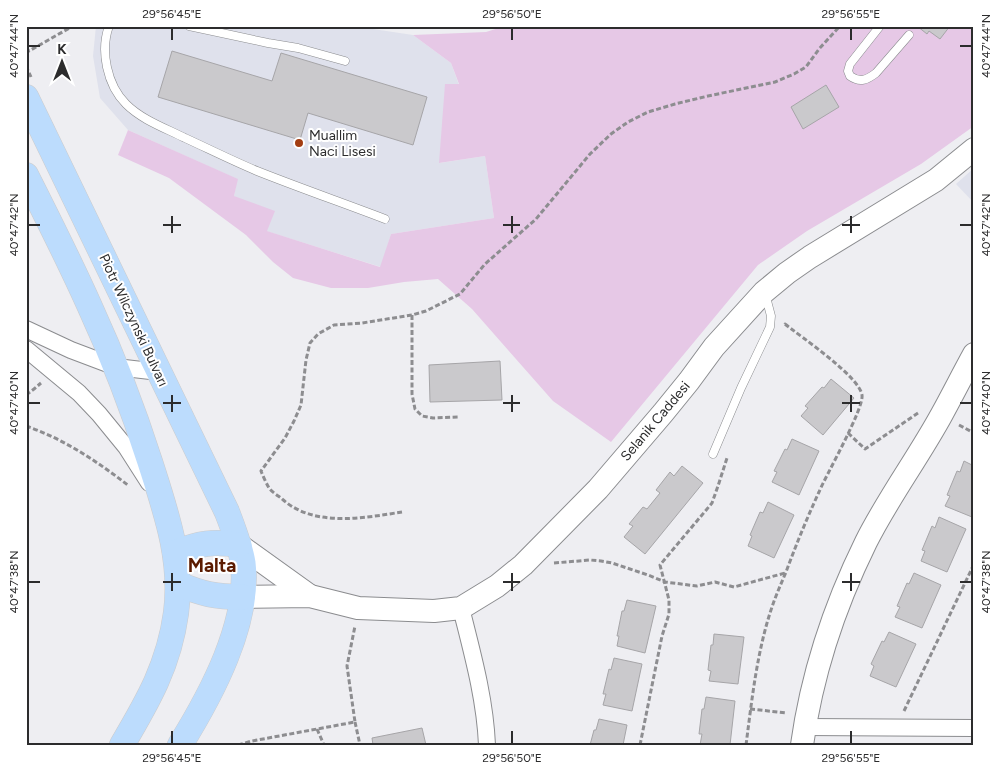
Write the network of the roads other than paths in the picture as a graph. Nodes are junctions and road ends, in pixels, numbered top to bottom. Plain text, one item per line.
1 (110, 26) edge
2 (189, 26) edge
3 (880, 26) edge
4 (909, 35) dead end
5 (345, 60) dead end
6 (26, 97) edge
7 (974, 149) edge
8 (26, 174) edge
9 (385, 219) dead end
10 (764, 292) junction
11 (26, 329) edge
12 (26, 349) edge
13 (974, 354) edge
14 (116, 368) junction
15 (159, 372) junction
16 (712, 454) dead end
17 (164, 504) junction
18 (239, 545) junction
19 (176, 553) junction
20 (178, 584) junction
21 (310, 596) junction
22 (242, 597) junction
23 (461, 608) junction
24 (974, 728) edge
25 (805, 729) edge
26 (122, 745) edge
27 (180, 745) edge
28 (487, 745) edge

1 - 9 lane
2 - 5 lane
3 - 4 lane
6 - 15 main road, Piotr Wilczynski Bulvarı
7 - 10 main road, Selanik Caddesi
8 - 14 main road
10 - 16 lane
10 - 23 main road, Selanik Caddesi
11 - 14 street
12 - 17 street
13 - 25 main road
14 - 15 street
14 - 17 main road
15 - 18 main road, Piotr Wilczynski Bulvarı
17 - 19 main road
18 - 19 main road
18 - 21 main road, Selanik Caddesi
18 - 22 main road, Piotr Wilczynski Bulvarı
19 - 20 main road
20 - 22 main road
20 - 26 main road
21 - 22 main road, Selanik Caddesi
21 - 23 main road, Selanik Caddesi
22 - 27 main road, Piotr Wilczynski Bulvarı
23 - 28 street
24 - 25 street

